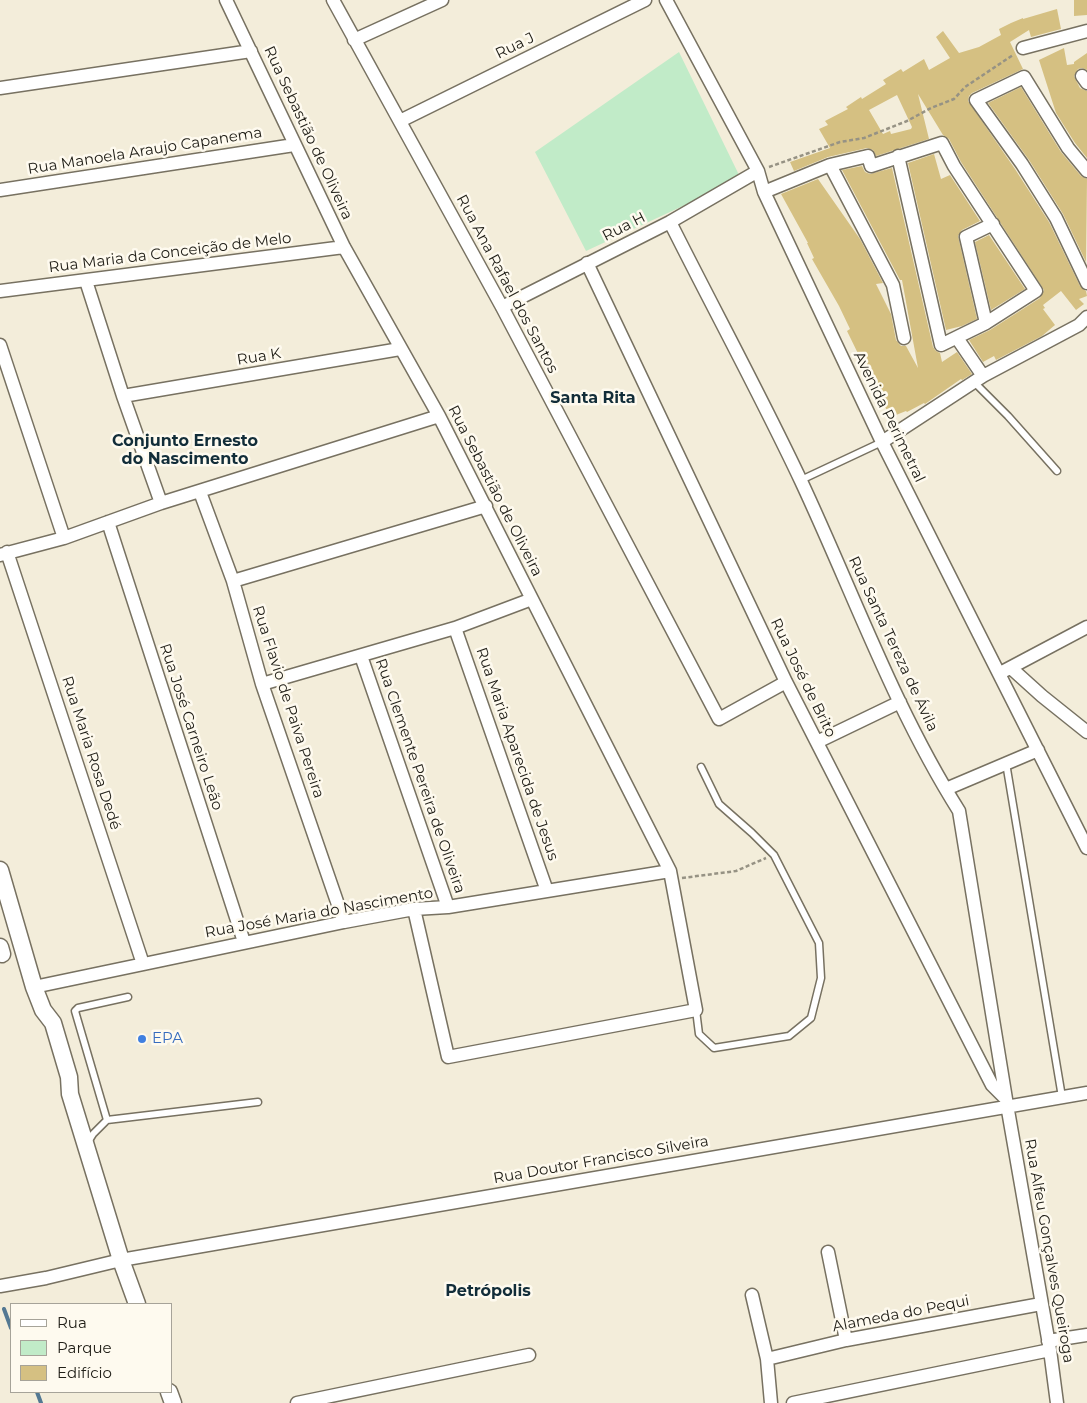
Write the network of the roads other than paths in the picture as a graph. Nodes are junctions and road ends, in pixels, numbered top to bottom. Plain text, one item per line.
1 (226, 0) edge
2 (333, 0) edge
3 (440, 0) edge
4 (645, 0) edge
5 (666, 0) edge
6 (1087, 31) edge
7 (354, 40) junction
8 (1023, 48) road end
9 (251, 51) junction
10 (0, 88) edge
11 (400, 121) junction
12 (294, 144) junction
13 (898, 156) junction
14 (830, 164) junction
15 (758, 171) junction
16 (1087, 171) edge
17 (0, 190) edge
18 (764, 192) junction
19 (670, 222) junction
20 (993, 224) junction
21 (344, 247) junction
22 (587, 264) junction
23 (1086, 279) edge
24 (86, 281) junction
25 (0, 291) edge
26 (502, 307) junction
27 (986, 323) junction
28 (1084, 324) edge
29 (904, 338) dead end
30 (957, 338) junction
31 (0, 345) edge
32 (400, 350) junction
33 (979, 379) junction
34 (123, 396) junction
35 (439, 416) junction
36 (882, 442) junction
37 (1057, 471) dead end
38 (801, 480) junction
39 (200, 492) junction
40 (161, 503) junction
41 (486, 506) junction
42 (108, 522) junction
43 (64, 538) junction
44 (4, 554) edge
45 (233, 581) junction
46 (532, 599) junction
47 (455, 628) junction
48 (1087, 628) edge
49 (361, 656) junction
50 (1005, 670) junction
51 (786, 682) junction
52 (262, 684) junction
53 (900, 702) junction
54 (1087, 732) edge
55 (816, 742) junction
56 (1038, 750) junction
57 (1006, 763) junction
58 (701, 767) dead end
59 (946, 789) junction
60 (1087, 848) edge
61 (0, 870) edge
62 (670, 870) junction
63 (548, 891) junction
64 (448, 907) junction
65 (414, 909) junction
66 (344, 922) junction
67 (244, 942) junction
68 (23, 949) junction
69 (1, 952) edge
70 (144, 964) junction
71 (34, 987) junction
72 (128, 997) dead end
73 (696, 1010) junction
74 (1087, 1093) edge
75 (1062, 1097) junction
76 (258, 1102) dead end
77 (1007, 1102) junction
78 (107, 1120) junction
79 (86, 1145) junction
80 (828, 1252) dead end
81 (122, 1260) junction
82 (0, 1286) edge
83 (752, 1295) dead end
84 (137, 1303) edge
85 (1041, 1304) junction
86 (1087, 1335) edge
87 (846, 1340) junction
88 (1049, 1345) junction
89 (530, 1356) dead end
90 (767, 1360) junction
91 (316, 1401) edge
92 (801, 1402) edge
93 (297, 1403) edge
94 (771, 1403) edge
95 (1057, 1403) edge

1 - 9 street, Rua Sebastião de Oliveira
2 - 7 street, Rua Ana Rafael dos Santos
3 - 7 street
4 - 11 street, Rua J
5 - 15 street, Avenida Perimetral
6 - 8 street
7 - 11 street, Rua Ana Rafael dos Santos
9 - 10 street
9 - 12 street, Rua Sebastião de Oliveira
11 - 26 street, Rua Ana Rafael dos Santos
12 - 17 street, Rua Manoela Araujo Capanema
12 - 21 street, Rua Sebastião de Oliveira
13 - 14 street
13 - 20 street
13 - 30 street
14 - 18 street
14 - 29 street
15 - 18 street, Avenida Perimetral
15 - 19 street, Rua H
16 - 23 street
18 - 36 street, Avenida Perimetral
19 - 22 street, Rua H
19 - 38 street, Rua Santa Tereza de Ávila
20 - 27 street
20 - 27 street
21 - 24 street, Rua Maria da Conceição de Melo
21 - 32 street, Rua Sebastião de Oliveira
22 - 26 street, Rua H
22 - 51 street, Rua José de Brito
24 - 25 street, Rua Maria da Conceição de Melo
24 - 34 street
26 - 51 street, Rua Ana Rafael dos Santos
27 - 30 street
28 - 33 street
30 - 33 street
31 - 43 street
32 - 34 street, Rua K
32 - 35 street, Rua Sebastião de Oliveira
33 - 36 street
33 - 37 lane
34 - 40 street
35 - 39 street
35 - 41 street, Rua Sebastião de Oliveira
36 - 38 lane
36 - 50 street, Avenida Perimetral
38 - 53 street, Rua Santa Tereza de Ávila
39 - 40 street
39 - 45 street, Rua Flavio de Paiva Pereira
40 - 42 street
41 - 45 street
41 - 46 street, Rua Sebastião de Oliveira
42 - 43 street
42 - 67 street, Rua José Carneiro Leão
43 - 44 street
44 - 70 street, Rua Maria Rosa Dedé
45 - 52 street, Rua Flavio de Paiva Pereira
46 - 47 street
46 - 62 street, Rua Sebastião de Oliveira
47 - 49 street
47 - 63 street, Rua Maria Aparecida de Jesus
48 - 50 street
49 - 52 street
49 - 64 street, Rua Clemente Pereira de Oliveira
50 - 54 street
50 - 56 street, Avenida Perimetral
51 - 55 street, Rua José de Brito
52 - 66 street, Rua Flavio de Paiva Pereira
53 - 55 street
53 - 59 street, Rua Santa Tereza de Ávila
55 - 77 street, Rua José de Brito
56 - 57 street
56 - 60 street, Avenida Perimetral
57 - 59 street
57 - 75 lane
58 - 73 lane
59 - 77 street, Rua Santa Tereza de Ávila
61 - 68 street
62 - 63 street, Rua José Maria do Nascimento
62 - 73 street, Rua Sebastião de Oliveira
63 - 64 street, Rua José Maria do Nascimento
64 - 65 street, Rua José Maria do Nascimento
65 - 66 street, Rua José Maria do Nascimento
65 - 73 street
66 - 67 street, Rua José Maria do Nascimento
67 - 70 street, Rua José Maria do Nascimento
68 - 69 street
68 - 71 street
70 - 71 street, Rua José Maria do Nascimento
71 - 79 street
72 - 78 lane
74 - 75 street, Rua Doutor Francisco Silveira
75 - 77 street, Rua Doutor Francisco Silveira
76 - 78 lane
77 - 81 street, Rua Doutor Francisco Silveira
77 - 85 street, Rua Alfeu Gonçalves Queiroga
78 - 79 lane
79 - 81 street
80 - 87 street
81 - 82 street, Rua Doutor Francisco Silveira
81 - 84 street
83 - 90 street
85 - 87 street, Alameda do Pequi
85 - 88 street, Rua Alfeu Gonçalves Queiroga
86 - 88 street
87 - 90 street, Alameda do Pequi
88 - 92 street
88 - 95 street, Rua Alfeu Gonçalves Queiroga
89 - 91 street
90 - 94 street
91 - 93 street

